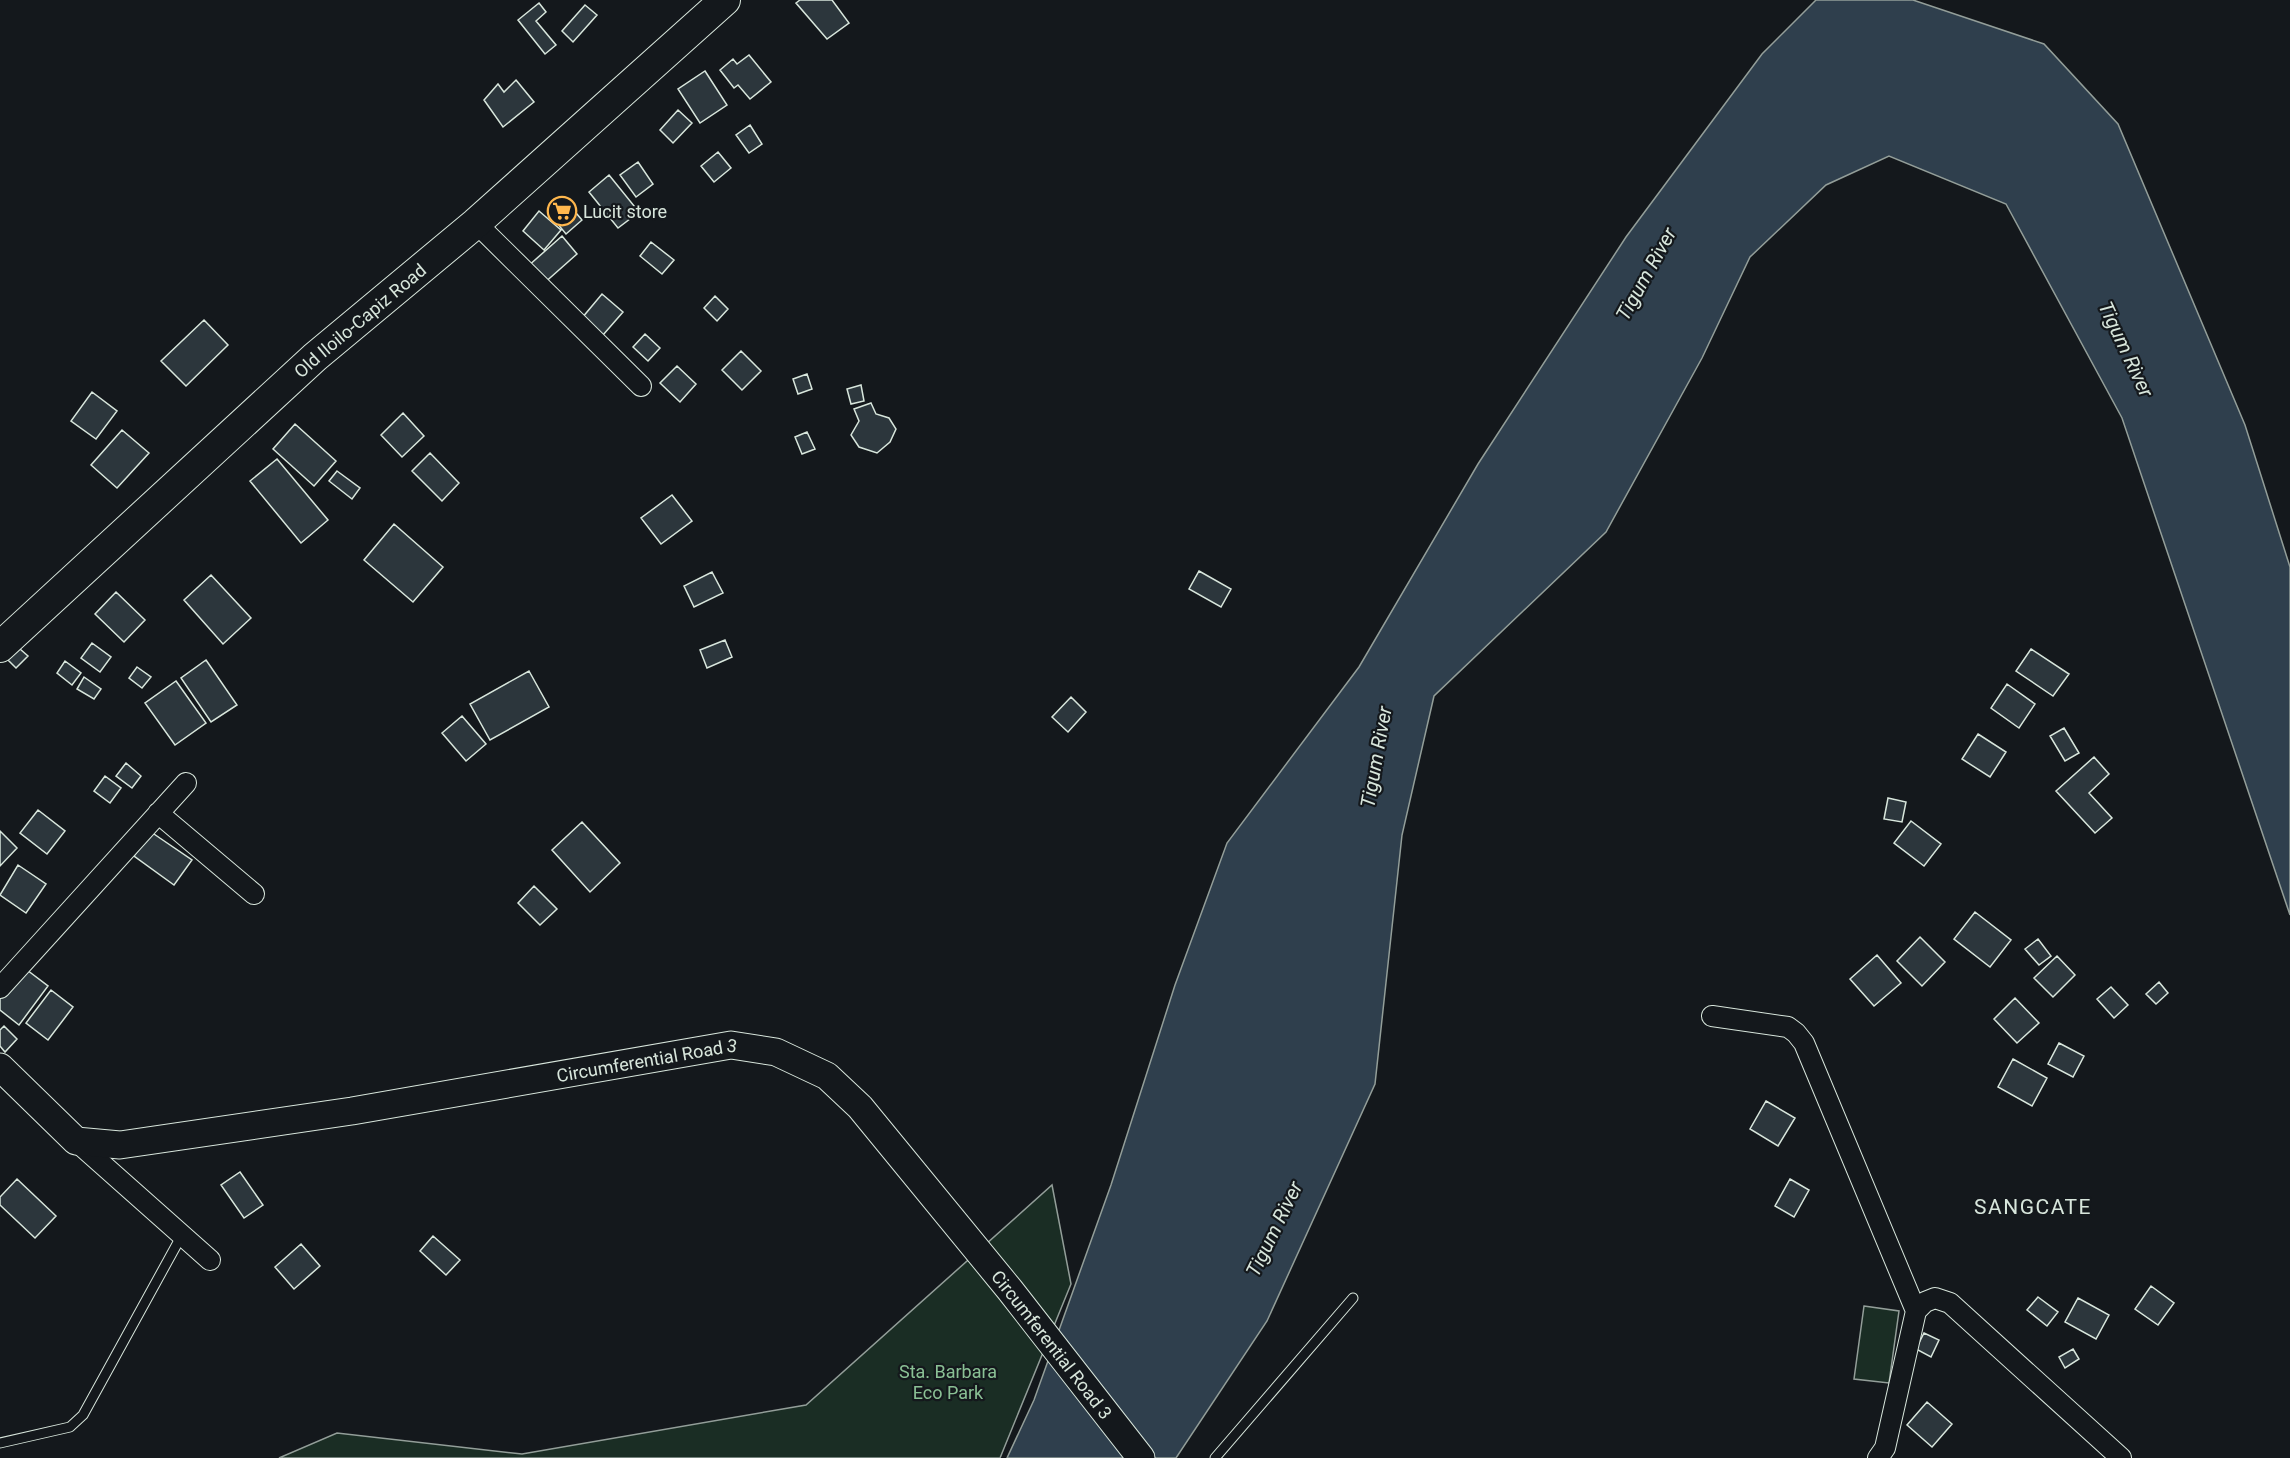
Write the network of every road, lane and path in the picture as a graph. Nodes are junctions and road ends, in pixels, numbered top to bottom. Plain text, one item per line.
1 (725, 0) edge
2 (476, 223) junction
3 (640, 386) dead end
4 (0, 647) edge
5 (186, 783) dead end
6 (158, 813) junction
7 (254, 894) dead end
8 (0, 988) edge
9 (1712, 1016) dead end
10 (0, 1067) edge
11 (76, 1141) junction
12 (182, 1235) junction
13 (210, 1260) dead end
14 (1353, 1298) dead end
15 (1916, 1311) junction
16 (0, 1443) edge
17 (1141, 1458) edge
18 (1215, 1458) edge
19 (1878, 1458) edge
20 (2121, 1458) edge

1 - 2 main road, Old Iloilo-Capiz Road
2 - 3 street
2 - 4 main road, Old Iloilo-Capiz Road
5 - 6 street
6 - 7 street
6 - 8 street
9 - 15 street
10 - 11 main road
11 - 12 street
11 - 17 main road, Circumferential Road 3
12 - 13 street
12 - 16 lane
14 - 18 lane
15 - 19 street
15 - 20 street

